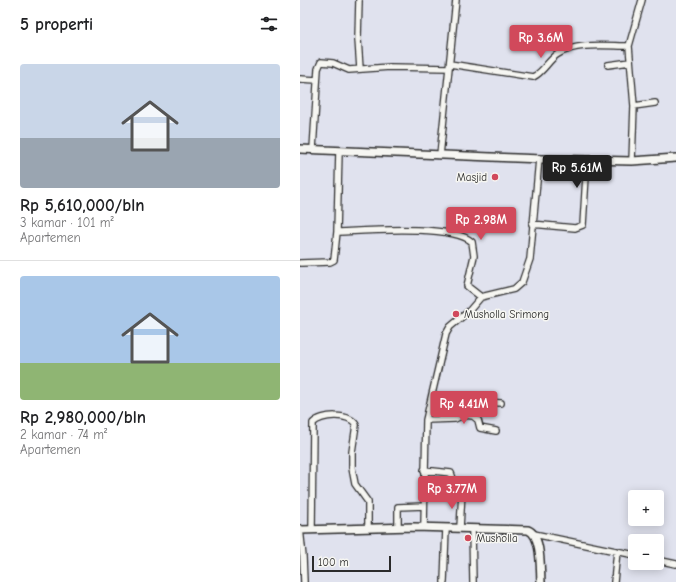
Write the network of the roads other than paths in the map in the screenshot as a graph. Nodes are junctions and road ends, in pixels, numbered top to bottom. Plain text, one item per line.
1 (359, 0) edge
2 (456, 0) edge
3 (642, 0) edge
4 (629, 46) junction
5 (630, 62) junction
6 (608, 65) dead end
7 (449, 66) junction
8 (360, 69) junction
9 (300, 79) edge
10 (317, 80) junction
11 (655, 103) dead end
12 (634, 106) junction
13 (300, 149) edge
14 (313, 150) junction
15 (339, 151) junction
16 (440, 155) junction
17 (676, 158) edge
18 (539, 159) junction
19 (587, 160) junction
20 (632, 161) junction
21 (532, 224) junction
22 (336, 232) junction
23 (300, 263) edge
24 (481, 297) junction
25 (501, 403) dead end
26 (463, 415) junction
27 (426, 420) junction
28 (496, 431) dead end
29 (424, 470) junction
30 (424, 506) junction
31 (398, 527) junction
32 (424, 527) junction
33 (368, 528) junction
34 (446, 528) junction
35 (460, 528) junction
36 (300, 529) edge
37 (472, 529) junction
38 (312, 530) junction
39 (534, 534) junction
40 (617, 551) junction
41 (628, 553) edge
42 (664, 561) edge
43 (676, 564) edge
44 (304, 582) edge
45 (444, 582) edge
46 (473, 582) edge
47 (541, 582) edge
48 (614, 582) edge

1 - 8 street
2 - 7 street
3 - 4 street
4 - 5 street
4 - 7 street
5 - 6 street
5 - 12 street
7 - 8 street
7 - 16 street
8 - 10 street
9 - 10 street
10 - 14 street
11 - 12 street
12 - 20 street
13 - 14 street
14 - 15 street
15 - 16 street
15 - 22 street
16 - 18 street
17 - 20 street
18 - 19 street
18 - 21 street
19 - 20 street
19 - 21 street
21 - 24 street
22 - 23 street
22 - 24 street
24 - 27 street
25 - 26 street
26 - 27 street
26 - 28 street
27 - 29 street
29 - 30 street
29 - 35 street
30 - 31 street
30 - 32 street
31 - 32 street
31 - 33 street
32 - 34 street
33 - 38 street
33 - 38 street
34 - 35 street
34 - 45 street
35 - 37 street
36 - 38 street
36 - 44 street
37 - 39 street
37 - 46 street
39 - 40 street
39 - 47 street
40 - 41 street
40 - 48 street
42 - 43 street

